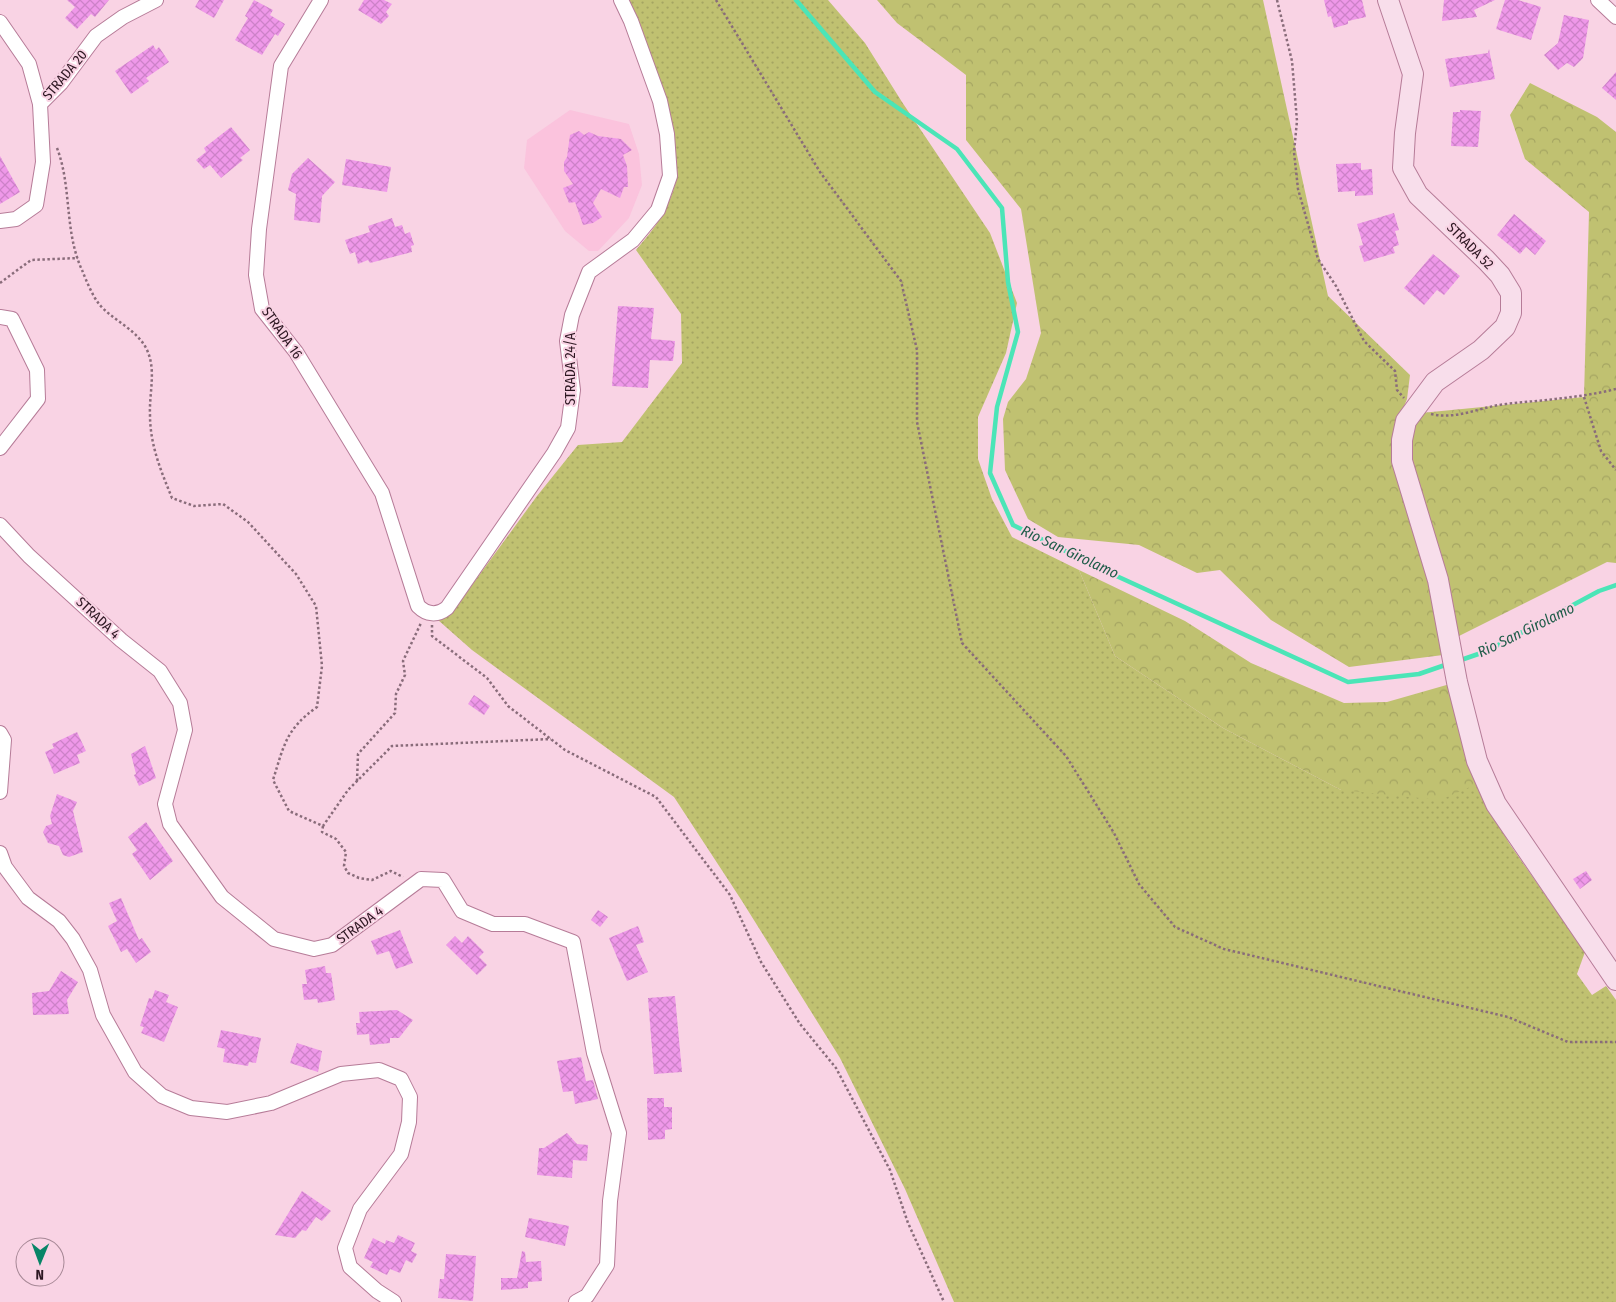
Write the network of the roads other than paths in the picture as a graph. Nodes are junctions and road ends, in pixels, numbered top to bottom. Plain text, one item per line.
1 (156, 0) edge
2 (321, 0) edge
3 (621, 0) edge
4 (1388, 0) edge
5 (1598, 0) edge
6 (1616, 17) edge
7 (0, 22) edge
8 (40, 104) junction
9 (0, 221) edge
10 (0, 317) edge
11 (0, 448) edge
12 (0, 525) edge
13 (429, 613) joint
14 (0, 733) edge
15 (0, 792) edge
16 (0, 852) edge
17 (1616, 980) edge
18 (394, 1302) edge
19 (576, 1302) edge

1 - 8 street, STRADA 20
2 - 13 street, STRADA 16
3 - 13 street, STRADA 24/A
4 - 17 street, STRADA 52
5 - 6 street
7 - 8 street
8 - 9 street, STRADA 20
10 - 11 street
12 - 19 street, STRADA 4
14 - 15 street
16 - 18 street

